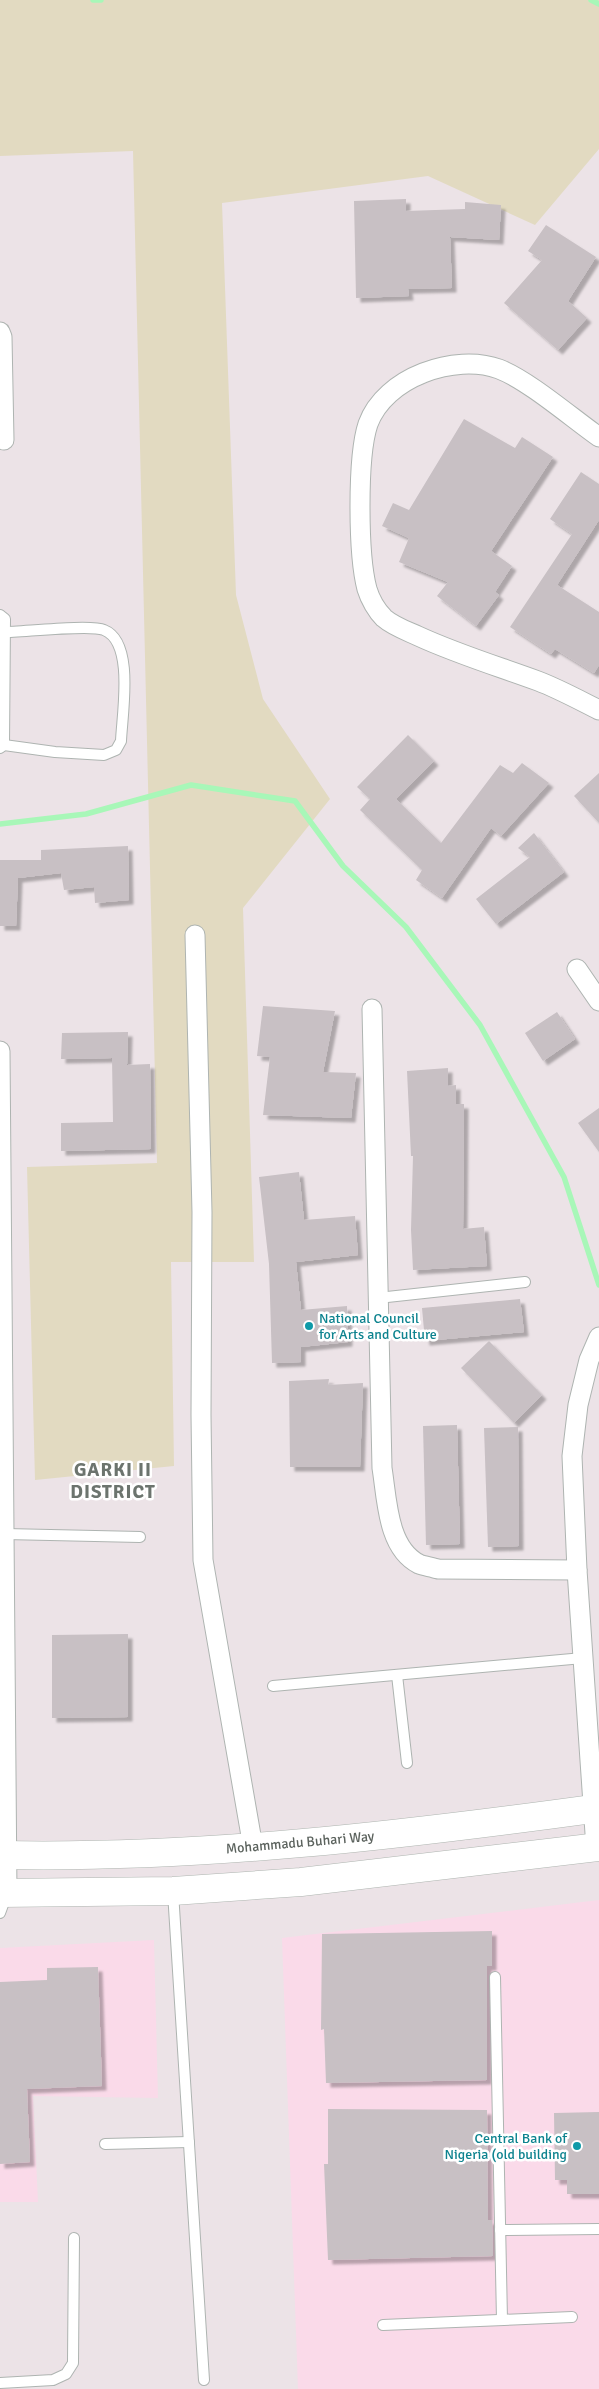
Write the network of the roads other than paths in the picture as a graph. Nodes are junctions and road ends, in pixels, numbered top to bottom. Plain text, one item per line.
1 (0, 332) edge
2 (599, 437) edge
3 (4, 440) dead end
4 (0, 615) edge
5 (4, 632) junction
6 (599, 710) edge
7 (2, 747) edge
8 (195, 935) dead end
9 (577, 969) dead end
10 (599, 1001) edge
11 (372, 1008) dead end
12 (0, 1051) edge
13 (525, 1282) dead end
14 (378, 1298) junction
15 (599, 1337) edge
16 (5, 1534) junction
17 (140, 1537) dead end
18 (577, 1570) junction
19 (3, 1626) edge
20 (583, 1658) junction
21 (397, 1675) junction
22 (273, 1686) dead end
23 (407, 1763) dead end
24 (596, 1809) edge
25 (253, 1847) junction
26 (597, 1847) edge
27 (4, 1855) edge
28 (172, 1891) junction
29 (2, 1900) edge
30 (495, 1976) dead end
31 (189, 2142) junction
32 (105, 2144) dead end
33 (599, 2228) edge
34 (500, 2230) junction
35 (74, 2238) dead end
36 (572, 2317) dead end
37 (502, 2320) junction
38 (383, 2325) dead end
39 (204, 2380) dead end
40 (0, 2383) edge

1 - 3 street
2 - 6 street
4 - 5 lane
5 - 7 lane
5 - 7 lane
8 - 25 street
9 - 10 street
11 - 14 street
12 - 16 street
13 - 14 lane
14 - 18 street
15 - 18 street
16 - 17 lane
16 - 19 street
18 - 20 street
19 - 27 street
20 - 21 lane
20 - 24 street
21 - 22 lane
21 - 23 lane
24 - 25 main road, Mohammadu Buhari Way
24 - 26 street
25 - 27 main road, Mohammadu Buhari Way
26 - 28 main road
27 - 29 street
28 - 29 main road
28 - 31 lane
30 - 34 lane
31 - 32 lane
31 - 39 lane
33 - 34 lane
34 - 37 lane
35 - 40 lane
36 - 37 lane
37 - 38 lane

